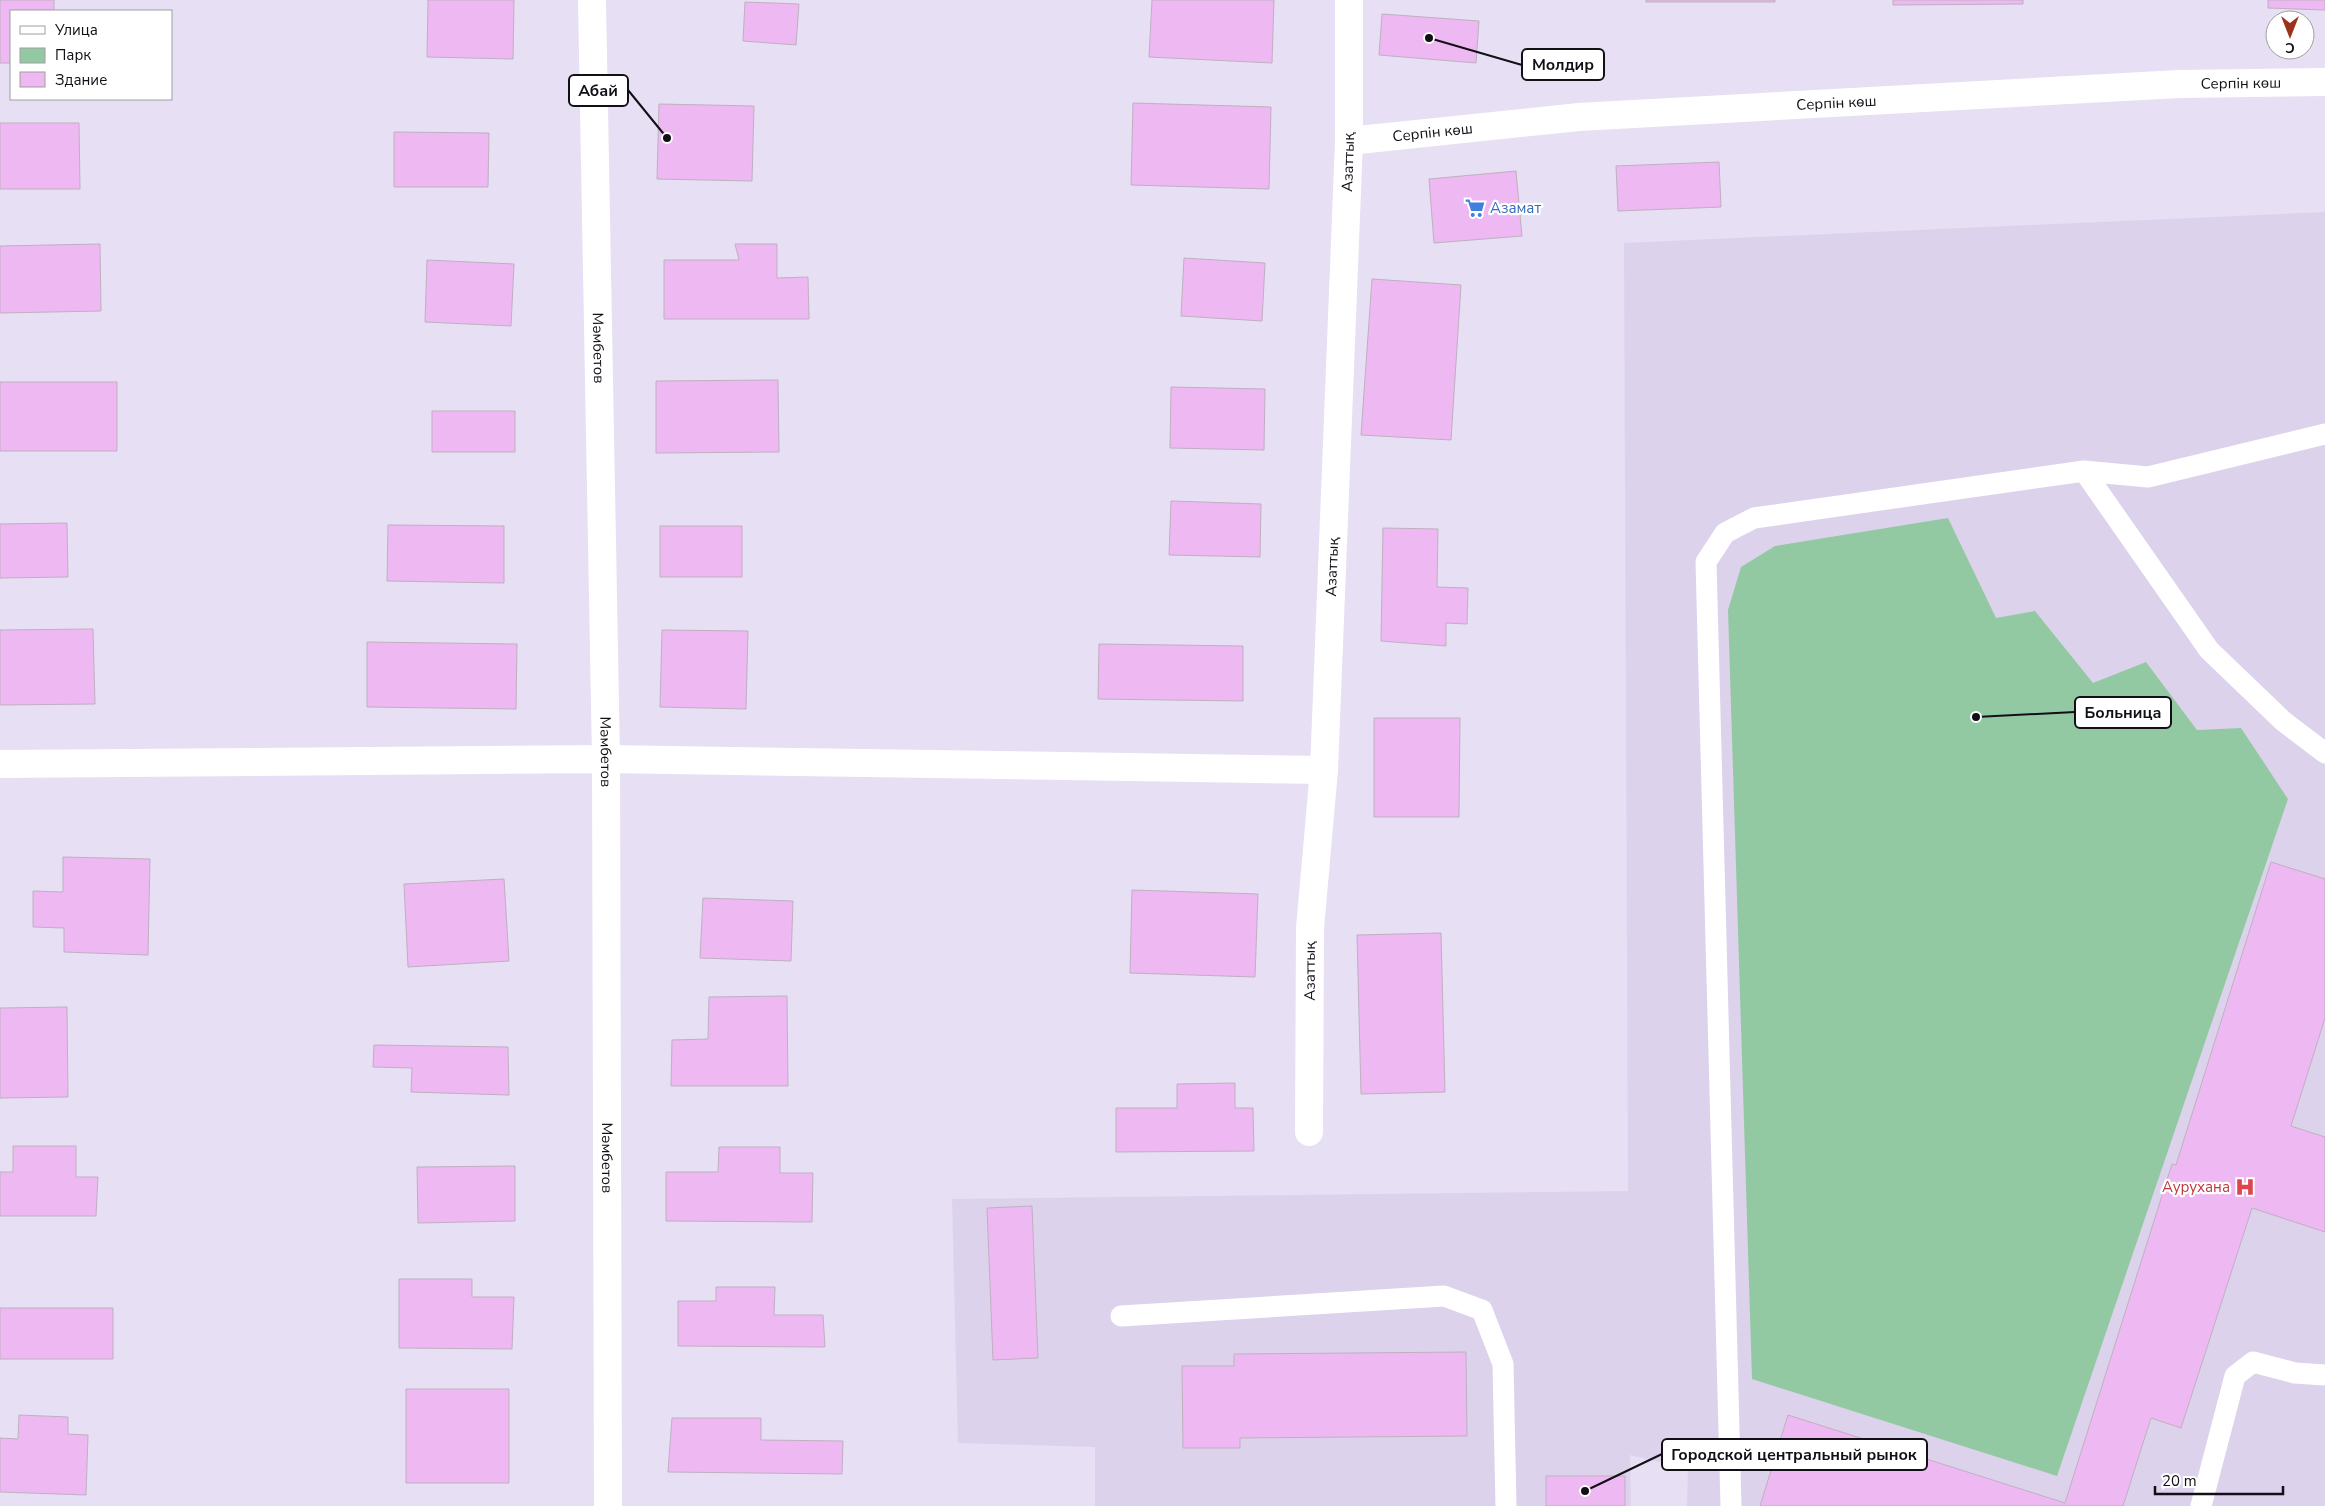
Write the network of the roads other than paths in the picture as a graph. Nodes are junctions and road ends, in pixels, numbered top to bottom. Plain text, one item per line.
1 (592, 0) edge
2 (1349, 0) edge
3 (2325, 82) edge
4 (1349, 140) junction
5 (2325, 434) edge
6 (2084, 471) junction
7 (2325, 753) edge
8 (606, 759) junction
9 (0, 764) edge
10 (1324, 770) junction
11 (1309, 1132) dead end
12 (1120, 1316) dead end
13 (2325, 1375) edge
14 (608, 1506) edge
15 (1506, 1506) edge
16 (1731, 1506) edge
17 (2201, 1506) edge

1 - 8 street, Мәмбетов
2 - 4 street, Азаттық
3 - 4 street, Серпін көш
4 - 10 street, Азаттық
5 - 6 lane
6 - 7 lane
6 - 16 lane
8 - 9 street
8 - 10 street
8 - 14 street, Мәмбетов
10 - 11 street, Азаттық
12 - 15 lane
13 - 17 lane

